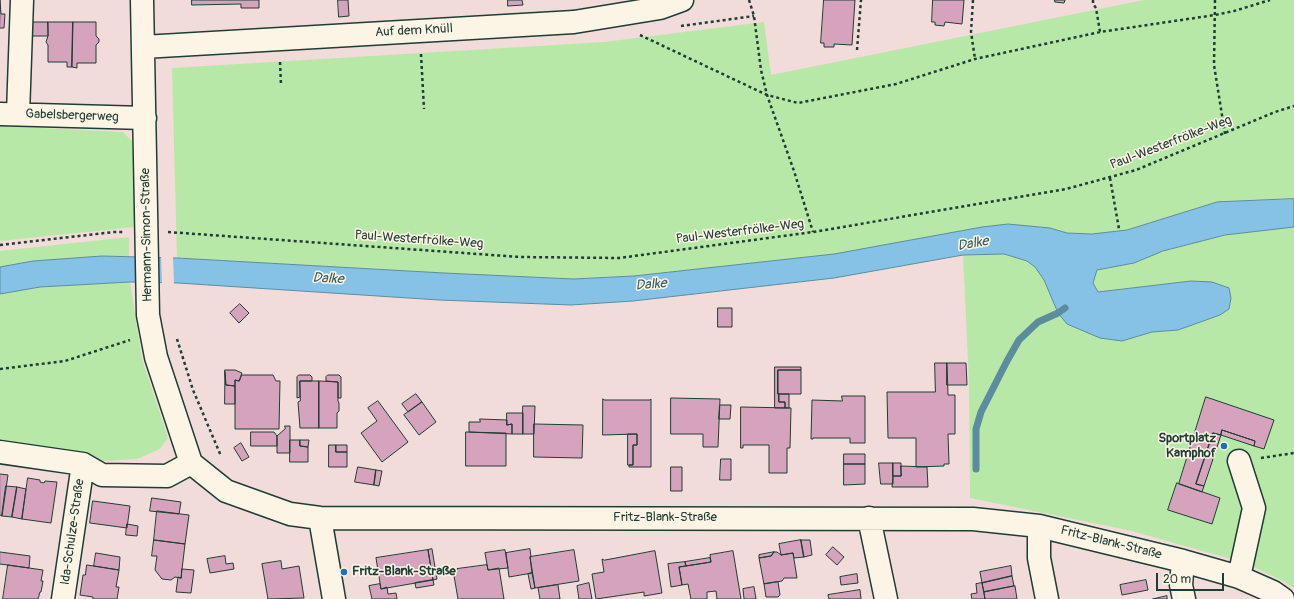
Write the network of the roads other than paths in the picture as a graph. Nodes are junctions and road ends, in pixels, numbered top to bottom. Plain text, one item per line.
1 (22, 0) edge
2 (142, 0) edge
3 (682, 0) edge
4 (143, 47) junction
5 (9, 114) edge
6 (145, 118) junction
7 (0, 452) edge
8 (1239, 461) road end
9 (191, 463) junction
10 (83, 464) junction
11 (320, 518) junction
12 (869, 518) junction
13 (1039, 526) junction
14 (1183, 561) junction
15 (1239, 577) junction
16 (63, 599) edge
17 (334, 599) edge
18 (886, 599) edge
19 (1047, 599) edge
20 (1184, 599) edge
21 (1284, 599) edge

1 - 5 street
2 - 4 street, Hermann-Simon-Straße
3 - 4 street, Auf dem Knüll
4 - 6 street, Hermann-Simon-Straße
5 - 6 street, Gabelsbergerweg
6 - 9 street, Hermann-Simon-Straße
7 - 10 street
8 - 15 street
9 - 10 street
9 - 11 street, Fritz-Blank-Straße
10 - 16 street, Ida-Schulze-Straße
11 - 12 street, Fritz-Blank-Straße
11 - 17 street
12 - 13 street, Fritz-Blank-Straße
12 - 18 street
13 - 14 street, Fritz-Blank-Straße
13 - 19 street
14 - 15 street, Fritz-Blank-Straße
14 - 20 street
15 - 21 street, Fritz-Blank-Straße

